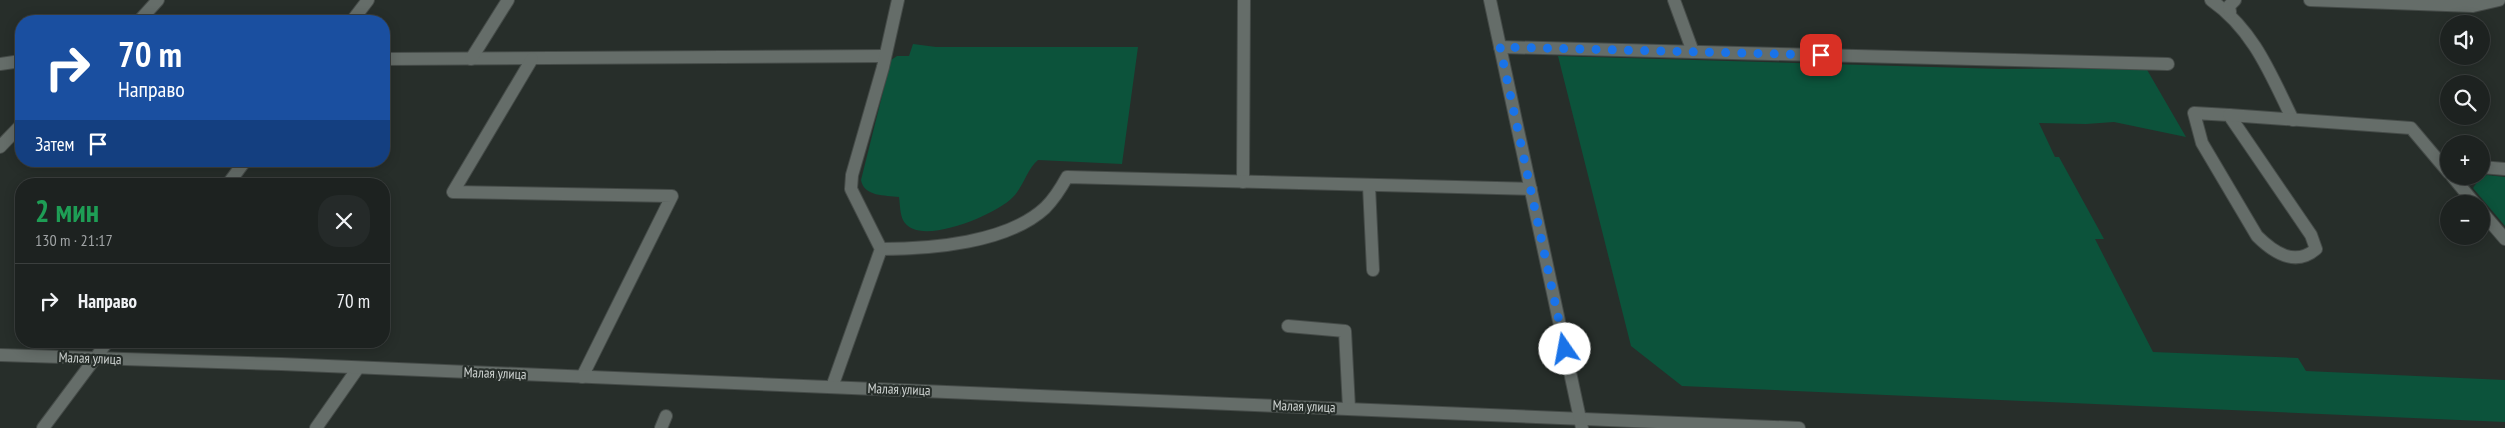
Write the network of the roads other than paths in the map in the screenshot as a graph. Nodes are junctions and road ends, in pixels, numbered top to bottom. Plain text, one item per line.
1 (158, 0) edge
2 (368, 0) edge
3 (508, 0) edge
4 (898, 0) edge
5 (1244, 0) edge
6 (1490, 0) edge
7 (1674, 0) edge
8 (2211, 0) edge
9 (2235, 0) edge
10 (2310, 0) edge
11 (2500, 0) edge
12 (2230, 12) junction
13 (144, 15) edge
14 (357, 15) edge
15 (1500, 47) junction
16 (1693, 52) junction
17 (884, 56) junction
18 (532, 58) junction
19 (390, 59) edge
20 (471, 59) junction
21 (15, 62) edge
22 (0, 64) edge
23 (2168, 64) dead end
24 (2228, 116) junction
25 (2293, 120) junction
26 (15, 131) edge
27 (0, 147) edge
28 (2440, 160) edge
29 (241, 167) edge
30 (2490, 167) edge
31 (2505, 169) edge
32 (232, 178) edge
33 (1243, 182) junction
34 (2459, 185) edge
35 (1369, 186) junction
36 (1531, 189) junction
37 (2468, 195) edge
38 (2490, 222) edge
39 (2505, 239) edge
40 (881, 249) junction
41 (1373, 270) dead end
42 (1288, 326) dead end
43 (103, 348) edge
44 (0, 355) edge
45 (96, 358) junction
46 (358, 368) junction
47 (582, 376) junction
48 (832, 387) junction
49 (1349, 408) junction
50 (1580, 423) edge
51 (43, 428) edge
52 (316, 428) edge
53 (1799, 428) edge

1 - 13 street
2 - 14 street
3 - 20 street
4 - 17 street
5 - 33 street
6 - 15 street
7 - 16 street
8 - 12 street
9 - 12 street
10 - 11 street
12 - 25 street
15 - 16 street
15 - 36 street
16 - 23 street
17 - 18 street
17 - 40 street
18 - 20 street
18 - 47 street
19 - 20 street
21 - 22 street
24 - 24 street
24 - 25 street
25 - 28 street
26 - 27 street
29 - 32 street
30 - 31 street
33 - 35 street
33 - 40 street
34 - 37 street
35 - 36 street
35 - 41 street
36 - 50 street
38 - 39 street
40 - 48 street
42 - 49 street
43 - 45 street
44 - 45 street, Малая улица
45 - 46 street, Малая улица
45 - 51 street
46 - 47 street, Малая улица
46 - 52 street
47 - 48 street, Малая улица
48 - 49 street, Малая улица
49 - 50 street, Малая улица
50 - 53 street, Малая улица

